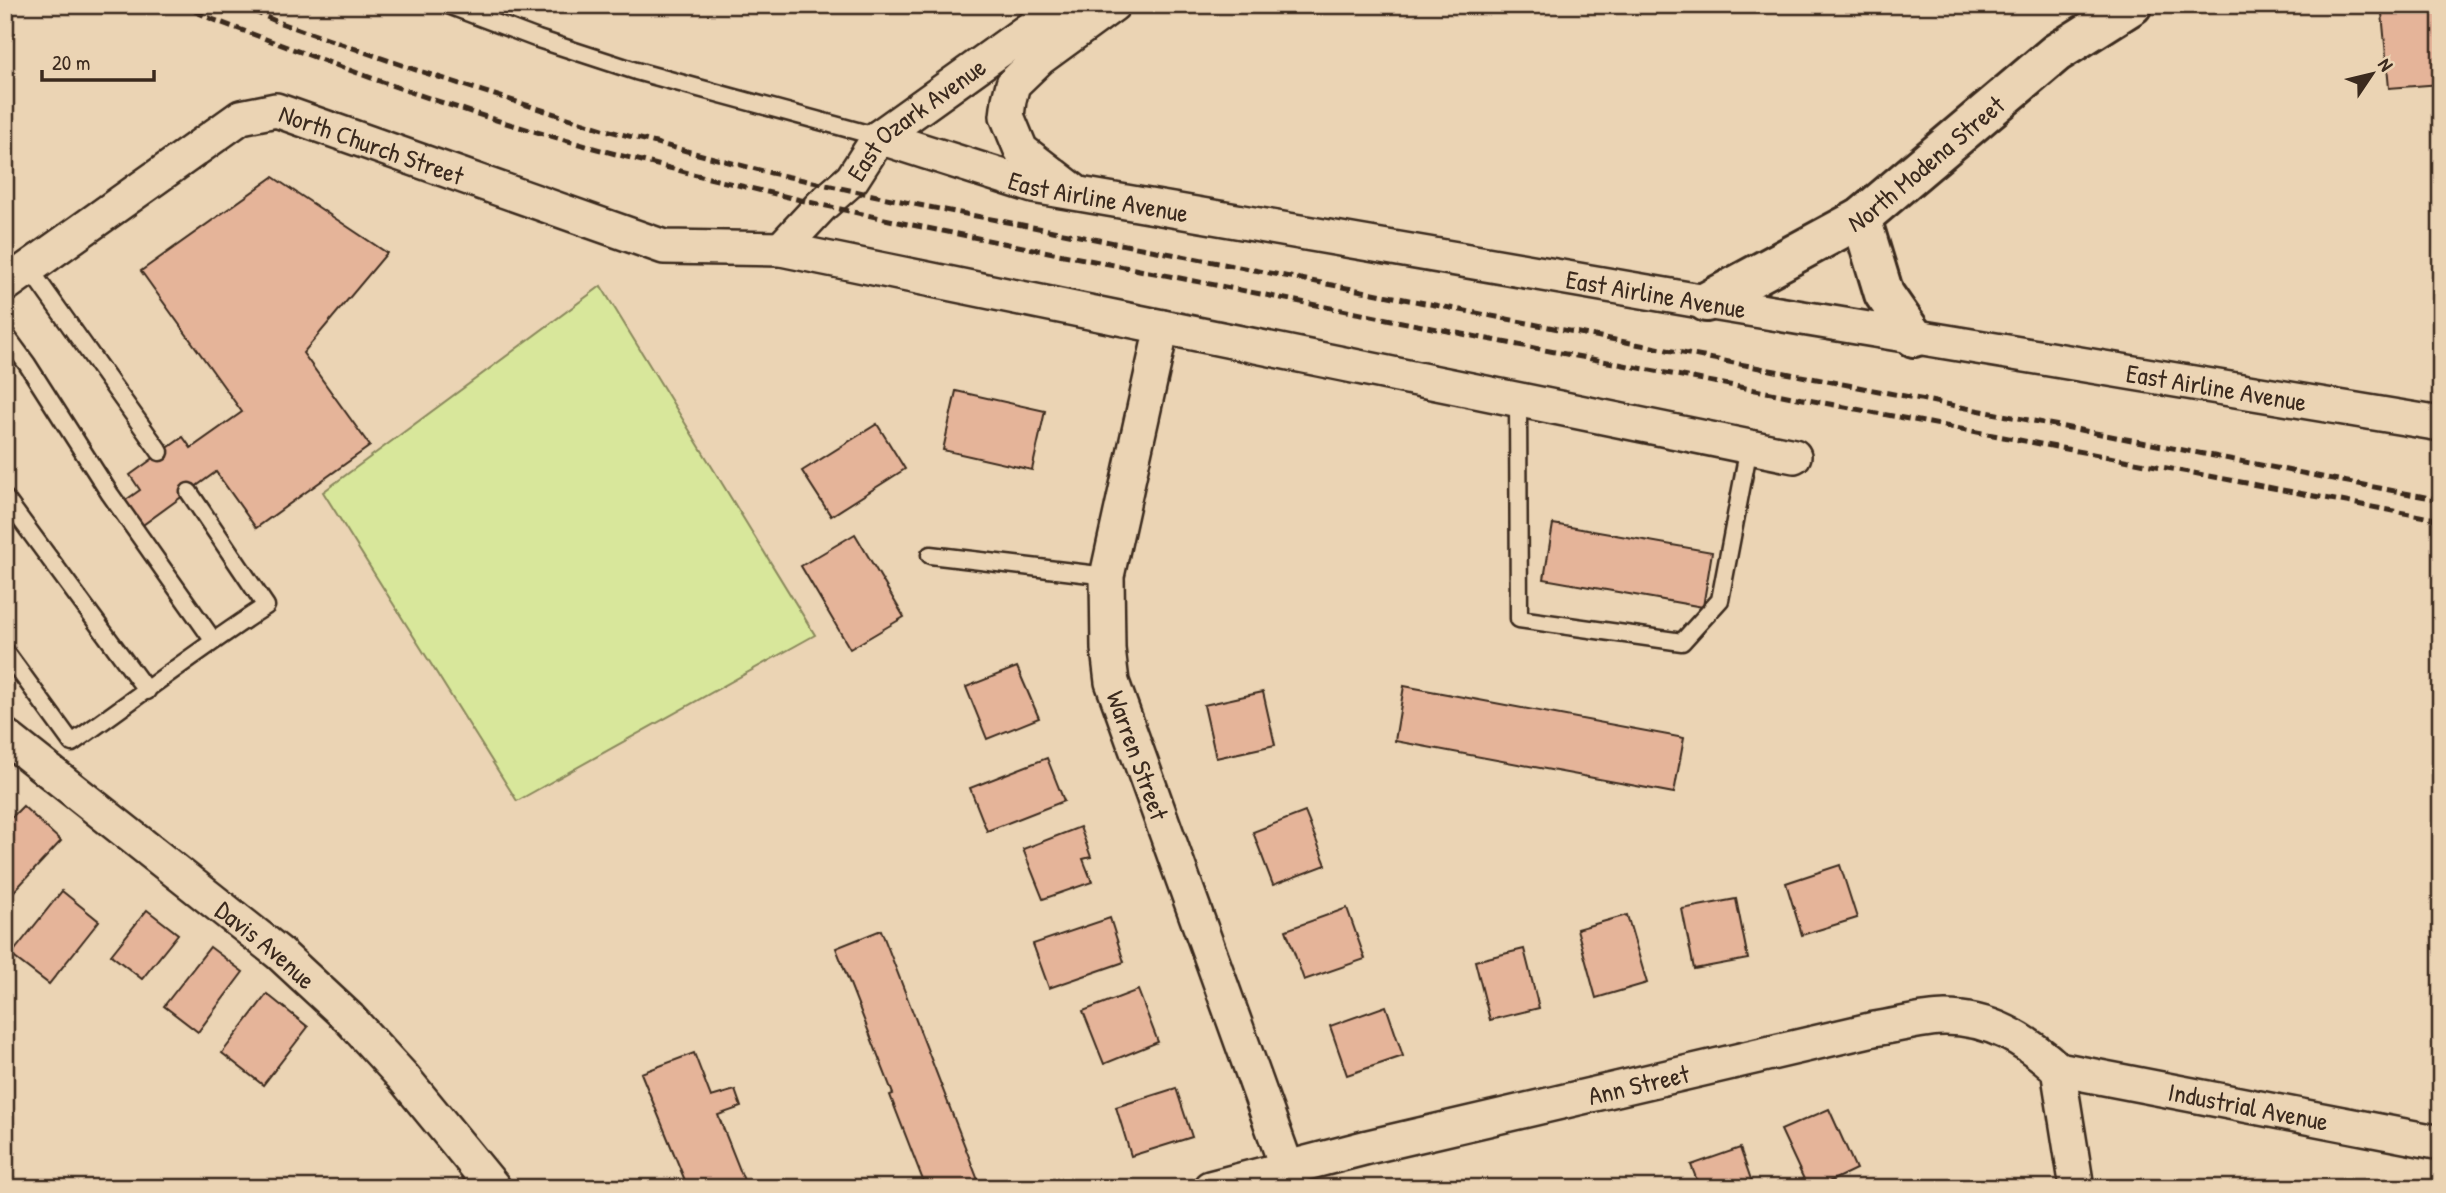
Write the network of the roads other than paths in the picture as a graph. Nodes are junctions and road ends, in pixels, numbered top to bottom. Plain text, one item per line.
1 (448, 5) edge
2 (1063, 5) edge
3 (1113, 5) edge
4 (2132, 5) edge
5 (879, 137) junction
6 (1077, 192) junction
7 (1861, 218) junction
8 (781, 249) junction
9 (17, 277) edge
10 (1706, 302) junction
11 (1162, 327) junction
12 (5, 334) edge
13 (1914, 337) junction
14 (1518, 400) junction
15 (2441, 424) edge
16 (1749, 447) junction
17 (160, 452) dead end
18 (1794, 456) dead end
19 (189, 492) dead end
20 (5, 498) edge
21 (930, 555) dead end
22 (1107, 576) junction
23 (213, 640) junction
24 (5, 651) edge
25 (147, 691) junction
26 (5, 736) edge
27 (2058, 1069) junction
28 (2441, 1143) edge
29 (1287, 1168) junction
30 (494, 1188) edge
31 (1210, 1188) edge
32 (2077, 1188) edge

1 - 5 lane
2 - 5 street, East Ozark Avenue
3 - 6 street
4 - 7 street, North Modena Street
5 - 6 street, East Airline Avenue
5 - 8 street, East Ozark Avenue
6 - 10 street, East Airline Avenue
7 - 10 street, North Modena Street
7 - 13 street
8 - 9 street, North Church Street
8 - 11 street
9 - 17 lane
10 - 13 street, East Airline Avenue
11 - 14 street
11 - 22 street, Warren Street
12 - 23 lane
13 - 15 street, East Airline Avenue
14 - 16 street
14 - 16 lane
16 - 18 street
19 - 23 lane
20 - 25 lane
21 - 22 lane
22 - 29 street, Warren Street
23 - 25 lane
24 - 25 lane
26 - 30 street, Davis Avenue
27 - 28 street, Industrial Avenue
27 - 29 street, Ann Street
27 - 32 street
29 - 31 street, Ann Street

